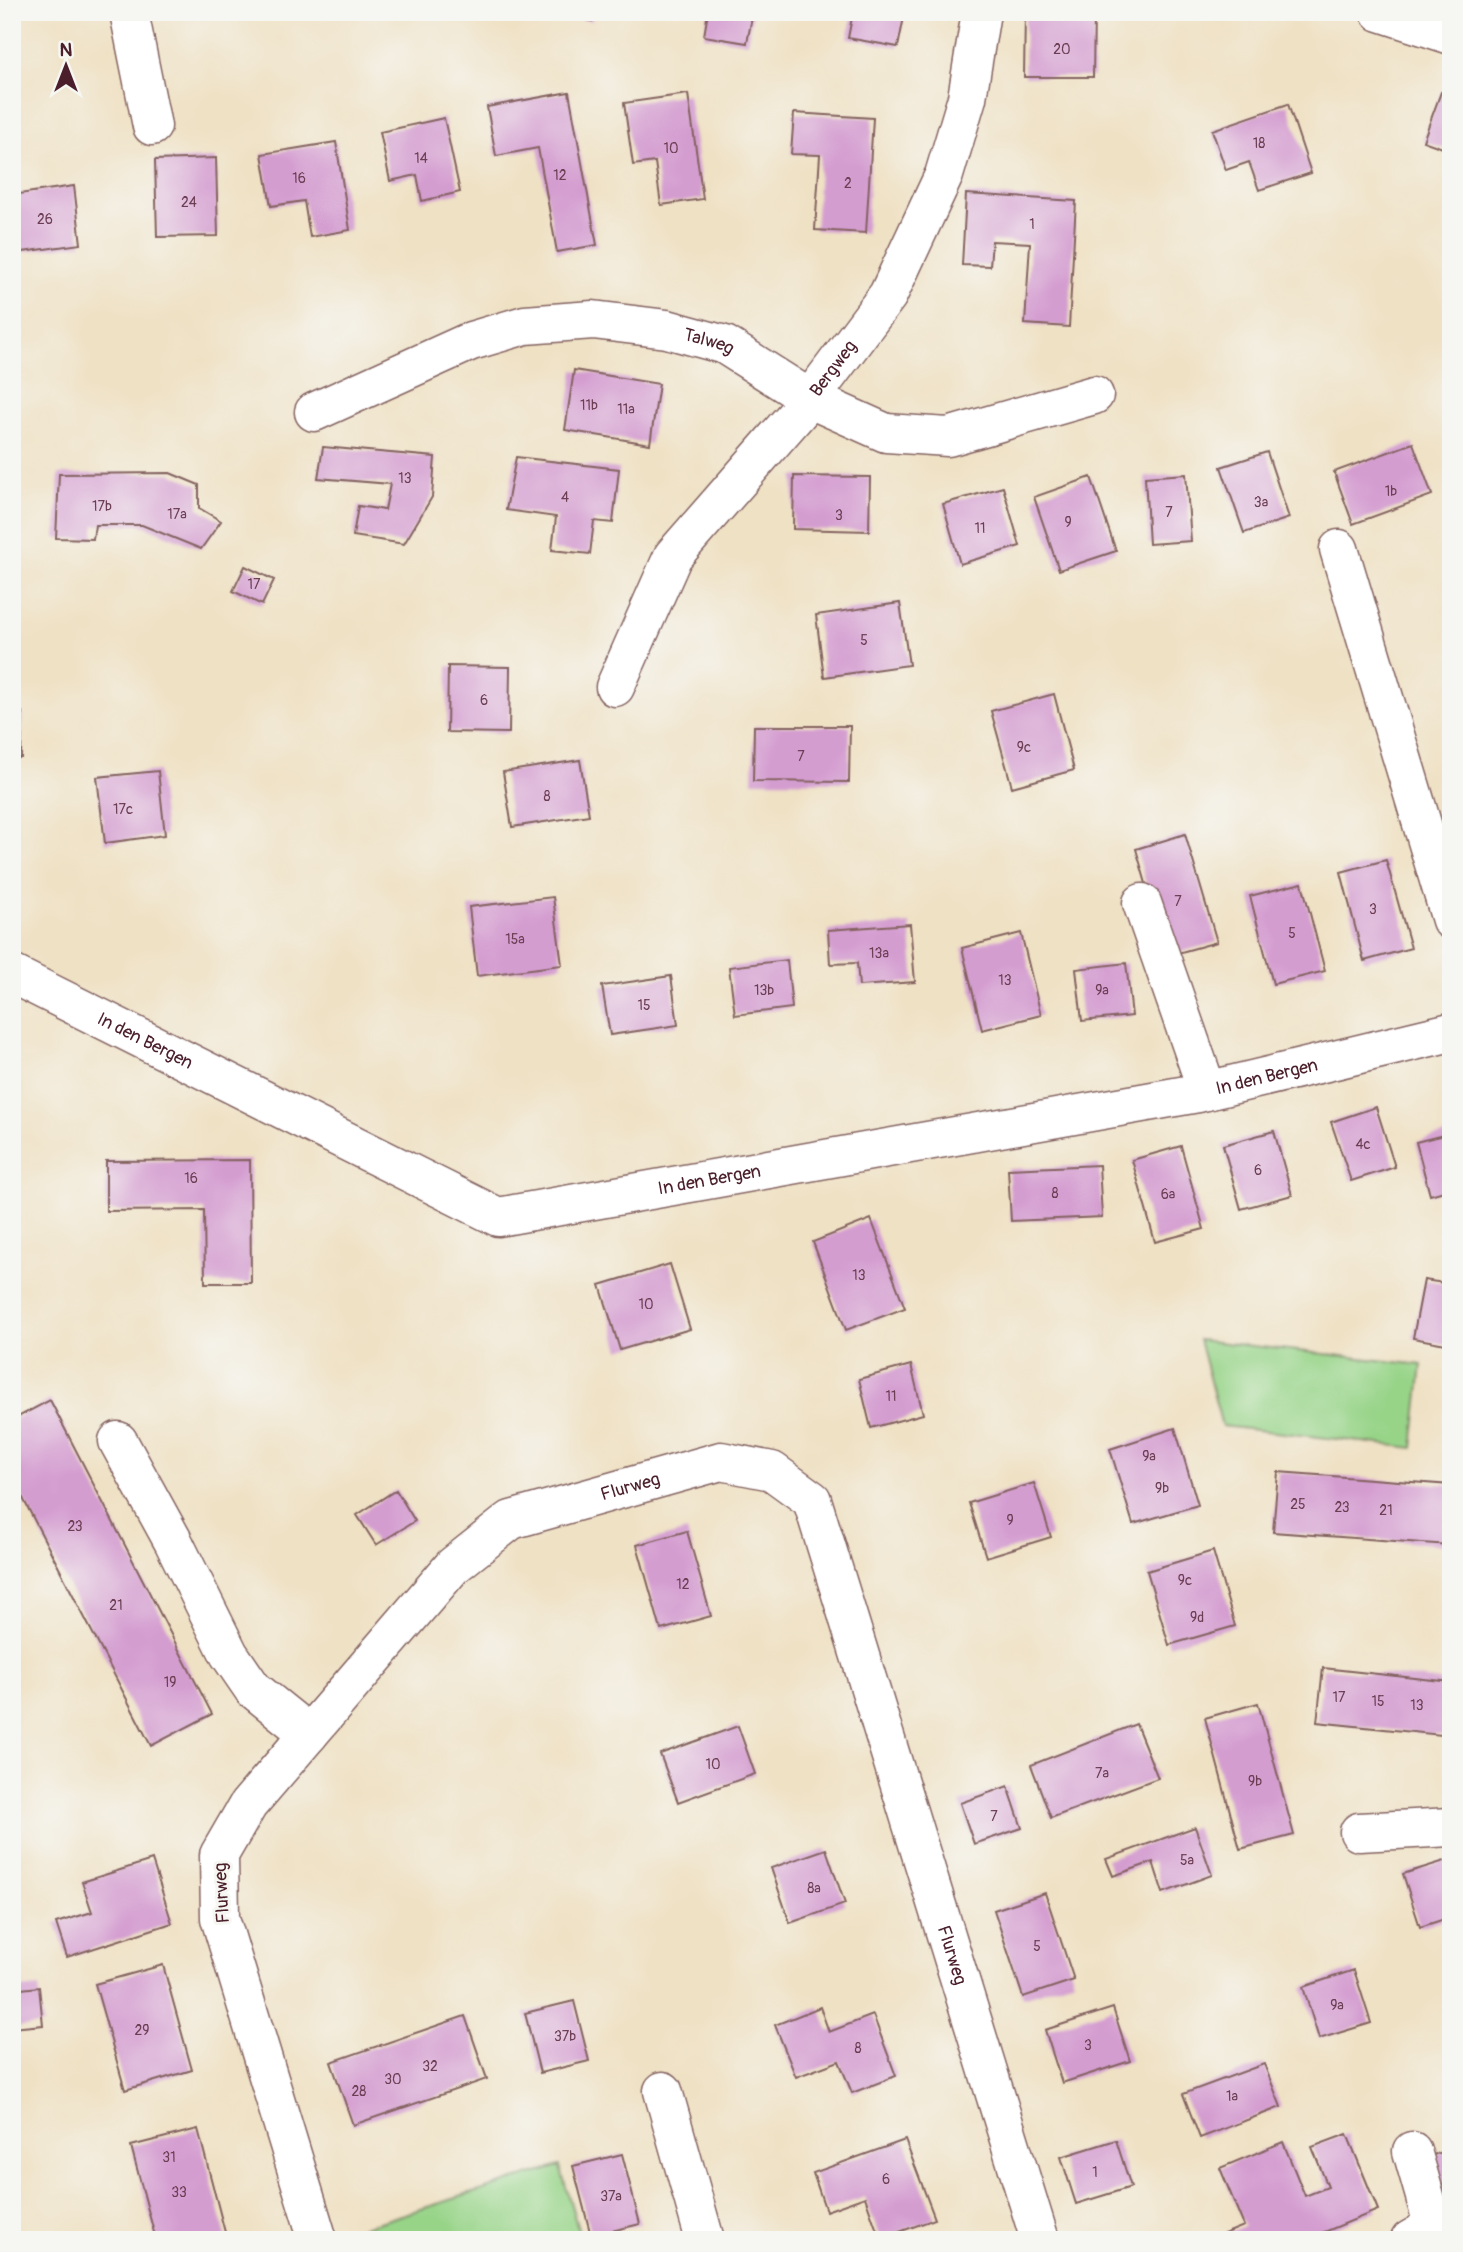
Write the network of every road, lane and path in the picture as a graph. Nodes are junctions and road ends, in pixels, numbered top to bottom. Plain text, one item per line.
1 (129, 12) edge
2 (981, 12) edge
3 (1380, 12) edge
4 (1451, 34) edge
5 (152, 126) dead end
6 (1094, 395) dead end
7 (810, 399) junction
8 (314, 412) dead end
9 (1339, 549) dead end
10 (615, 687) dead end
11 (1142, 903) dead end
12 (1451, 920) edge
13 (12, 974) edge
14 (1451, 1032) edge
15 (1207, 1090) junction
16 (118, 1441) dead end
17 (309, 1734) junction
18 (1451, 1826) edge
19 (1359, 1832) dead end
20 (663, 2091) dead end
21 (1412, 2151) dead end
22 (318, 2240) edge
23 (705, 2240) edge
24 (1040, 2240) edge
25 (1410, 2240) edge

1 - 5 street
2 - 7 street, Bergweg
3 - 4 street
6 - 7 street, Talweg
7 - 8 street, Talweg
7 - 10 street, Bergweg
9 - 12 street
11 - 15 street
13 - 15 street, In den Bergen
14 - 15 street, In den Bergen
16 - 17 street
17 - 22 street, Flurweg
17 - 24 street, Flurweg
18 - 19 street
20 - 23 street
21 - 25 street

